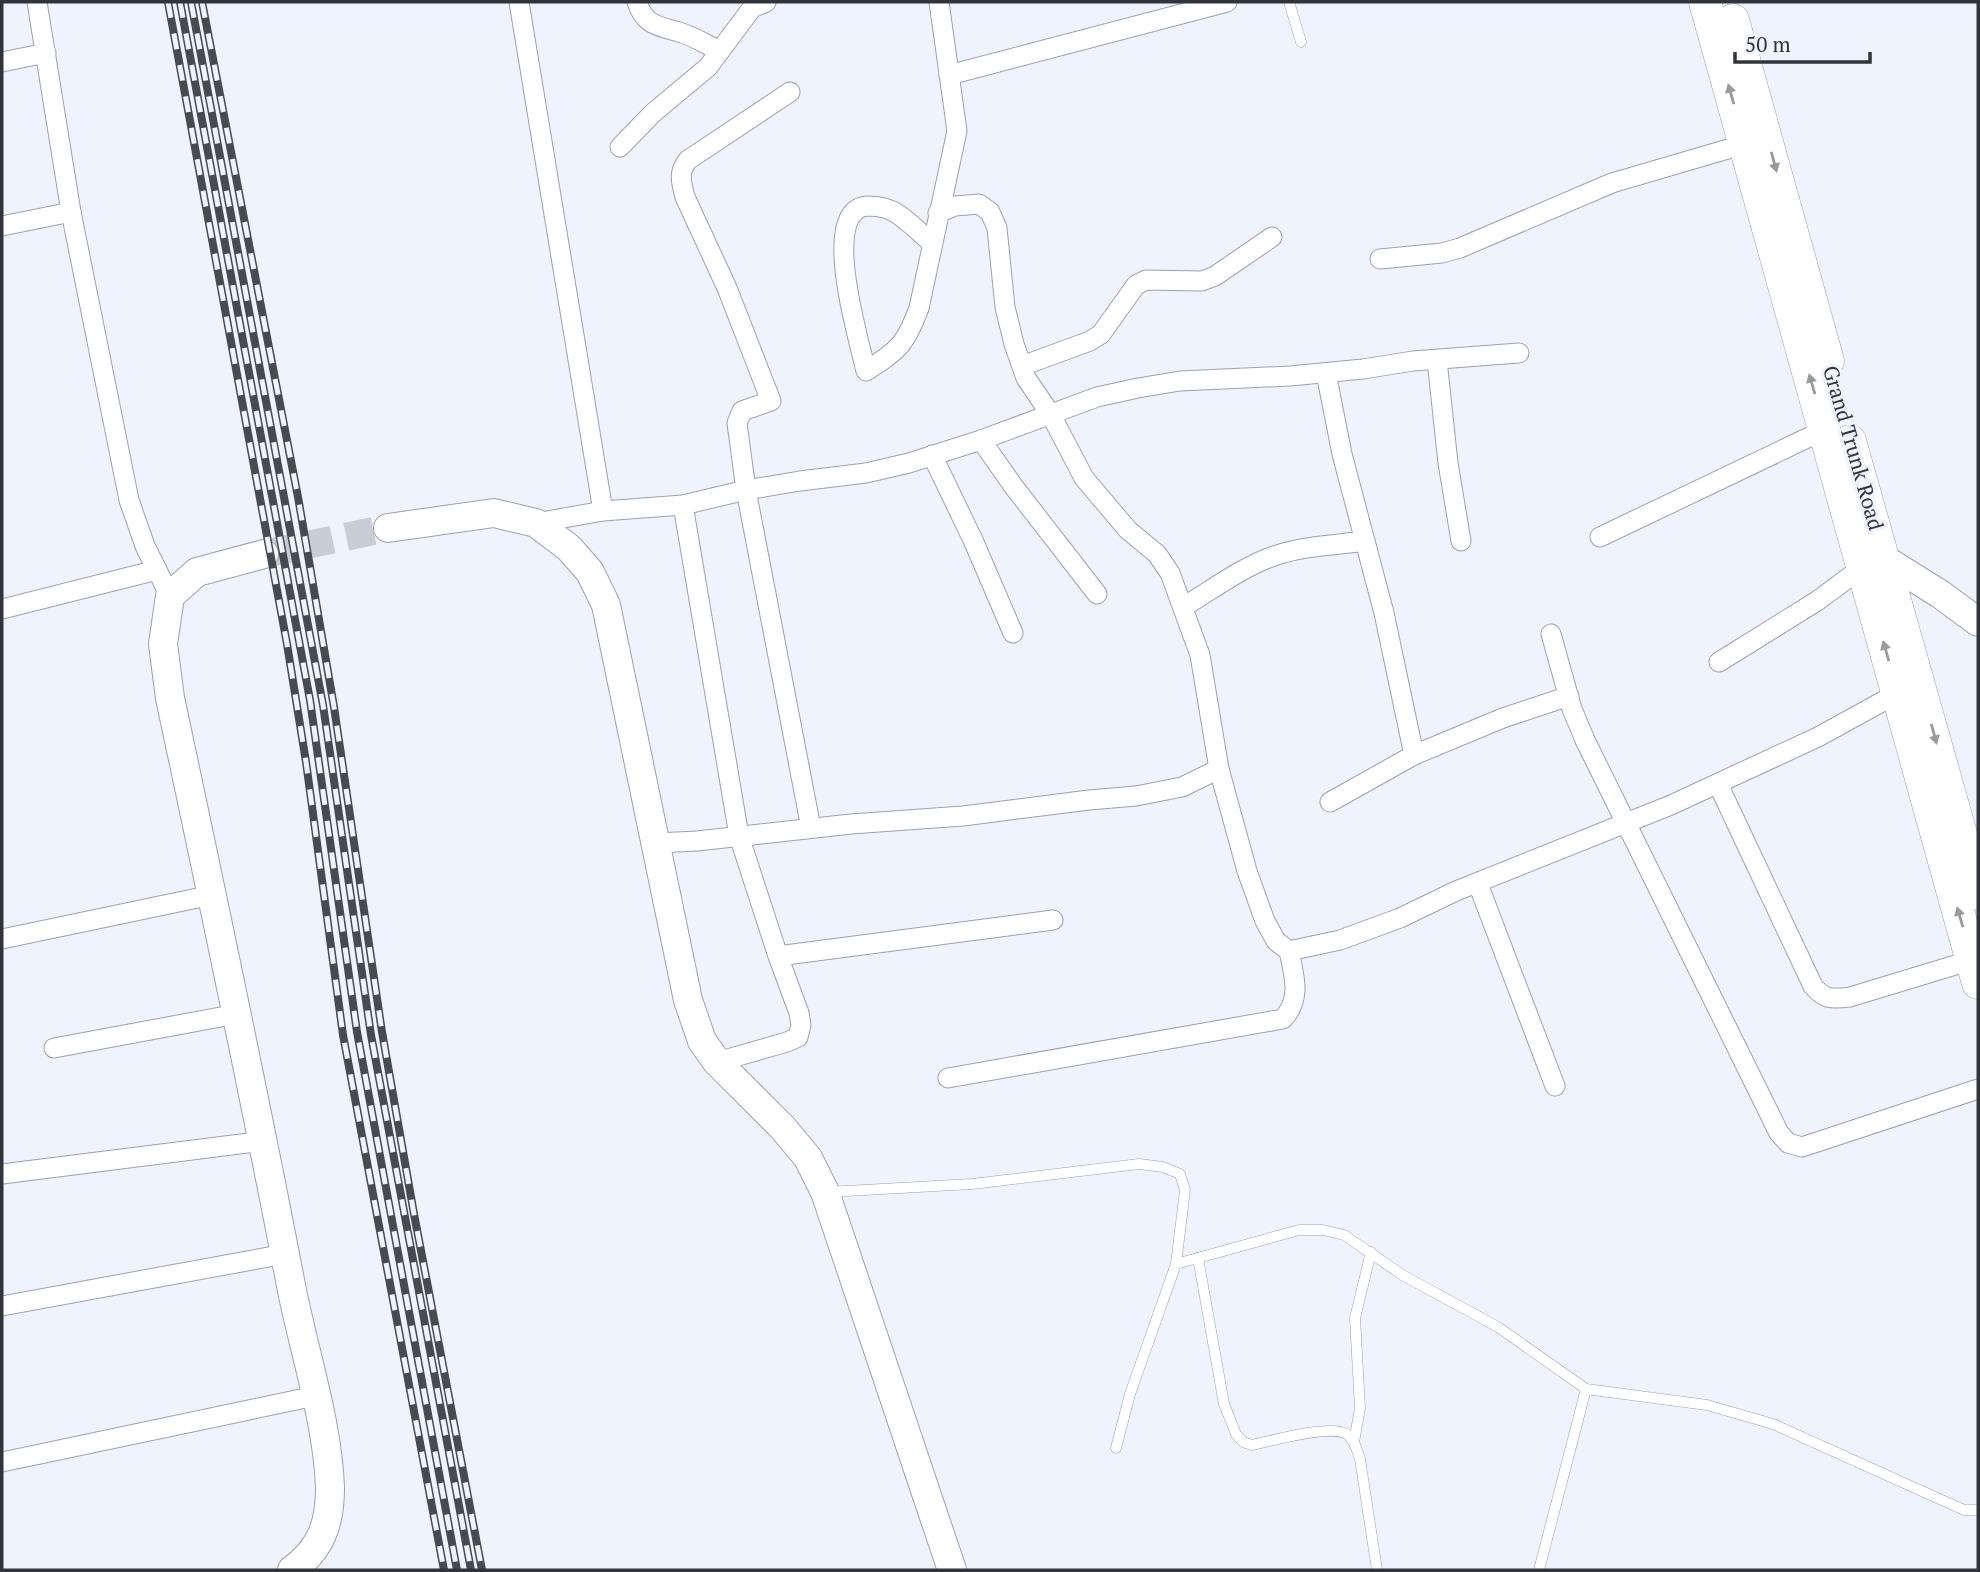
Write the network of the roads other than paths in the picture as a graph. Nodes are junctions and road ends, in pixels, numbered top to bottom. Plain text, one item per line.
1 (37, 2) edge
2 (519, 2) edge
3 (637, 2) edge
4 (766, 2) edge
5 (939, 2) edge
6 (1227, 2) edge
7 (1289, 2) edge
8 (1706, 2) edge
9 (1728, 2) edge
10 (1301, 41) dead end
11 (720, 51) junction
12 (46, 53) junction
13 (2, 62) edge
14 (949, 75) junction
15 (790, 92) dead end
16 (1745, 144) junction
17 (620, 147) dead end
18 (71, 212) junction
19 (938, 213) junction
20 (2, 226) edge
21 (1272, 237) dead end
22 (932, 243) junction
23 (1380, 259) dead end
24 (1519, 353) dead end
25 (1437, 360) junction
26 (1022, 366) junction
27 (1326, 373) junction
28 (1051, 415) junction
29 (1825, 429) junction
30 (981, 440) junction
31 (932, 455) junction
32 (746, 491) junction
33 (683, 505) junction
34 (603, 511) junction
35 (536, 523) junction
36 (388, 528) tunnel mouth
37 (1600, 537) dead end
38 (1366, 541) junction
39 (1461, 541) dead end
40 (264, 554) tunnel mouth
41 (1873, 563) junction
42 (157, 570) junction
43 (1097, 594) dead end
44 (170, 596) junction
45 (1183, 607) junction
46 (2, 609) edge
47 (1978, 622) edge
48 (1013, 633) dead end
49 (1551, 634) dead end
50 (1718, 662) dead end
51 (1898, 693) junction
52 (1569, 696) junction
53 (1414, 754) junction
54 (1219, 769) junction
55 (1718, 784) junction
56 (1330, 802) dead end
57 (1624, 822) junction
58 (811, 828) junction
59 (739, 836) junction
60 (656, 843) junction
61 (1478, 884) junction
62 (1978, 894) edge
63 (212, 895) junction
64 (1053, 920) dead end
65 (2, 939) edge
66 (1289, 951) junction
67 (778, 956) junction
68 (1975, 972) edge
69 (237, 1014) junction
70 (54, 1048) dead end
71 (717, 1062) junction
72 (948, 1078) dead end
73 (1555, 1086) dead end
74 (1978, 1089) edge
75 (264, 1141) junction
76 (2, 1174) edge
77 (825, 1192) junction
78 (1371, 1252) junction
79 (285, 1254) junction
80 (1198, 1258) junction
81 (1176, 1264) junction
82 (2, 1306) edge
83 (1586, 1389) junction
84 (315, 1396) junction
85 (1354, 1442) junction
86 (1116, 1448) dead end
87 (2, 1462) edge
88 (1978, 1510) edge
89 (302, 1567) edge
90 (953, 1570) edge
91 (1377, 1570) edge
92 (1539, 1570) edge

1 - 12 street
2 - 34 street
3 - 11 street
4 - 11 street
5 - 14 street
6 - 14 street
7 - 10 lane
16 -> 8 main road
9 -> 41 main road, Grand Trunk Road
11 - 17 street
12 - 13 street
12 - 18 street
14 - 19 street
15 - 32 street
16 - 23 street
29 -> 16 main road
18 - 20 street
18 - 42 street
19 - 22 street
19 - 26 street
21 - 26 street
22 - 22 street
24 - 25 street
25 - 27 street
25 - 39 street
26 - 28 street
27 - 28 street
27 - 38 street
28 - 30 street
28 - 45 street
29 - 37 street
29 - 41 main road
30 - 31 street
30 - 43 street
31 - 32 street
31 - 48 street
32 - 33 street
32 - 58 street
33 - 34 street
33 - 59 street
34 - 35 street
35 - 36 street
35 - 60 street
38 - 45 street
38 - 53 street
40 - 44 street
41 - 47 street
41 - 50 street
51 -> 41 main road
41 -> 62 main road, Grand Trunk Road
42 - 44 street
42 - 46 street
44 - 63 street
45 - 54 street
49 - 52 street
51 - 55 street
68 -> 51 main road
52 - 53 street
52 - 57 street
53 - 56 street
54 - 58 street
54 - 66 street
55 - 57 street
55 - 68 street
57 - 61 street
57 - 74 street
58 - 59 street
59 - 60 street
59 - 67 street
60 - 71 street
61 - 66 street
61 - 73 street
63 - 65 street
63 - 69 street
64 - 67 street
66 - 72 street
67 - 71 street
69 - 70 street
69 - 75 street
71 - 77 street
75 - 76 street
75 - 79 street
77 - 81 lane
77 - 90 street
78 - 80 lane
78 - 83 lane
78 - 85 lane
79 - 82 street
79 - 84 street
80 - 81 lane
80 - 85 lane
81 - 86 lane
83 - 88 lane
83 - 92 lane
84 - 87 street
84 - 89 street
85 - 91 lane

